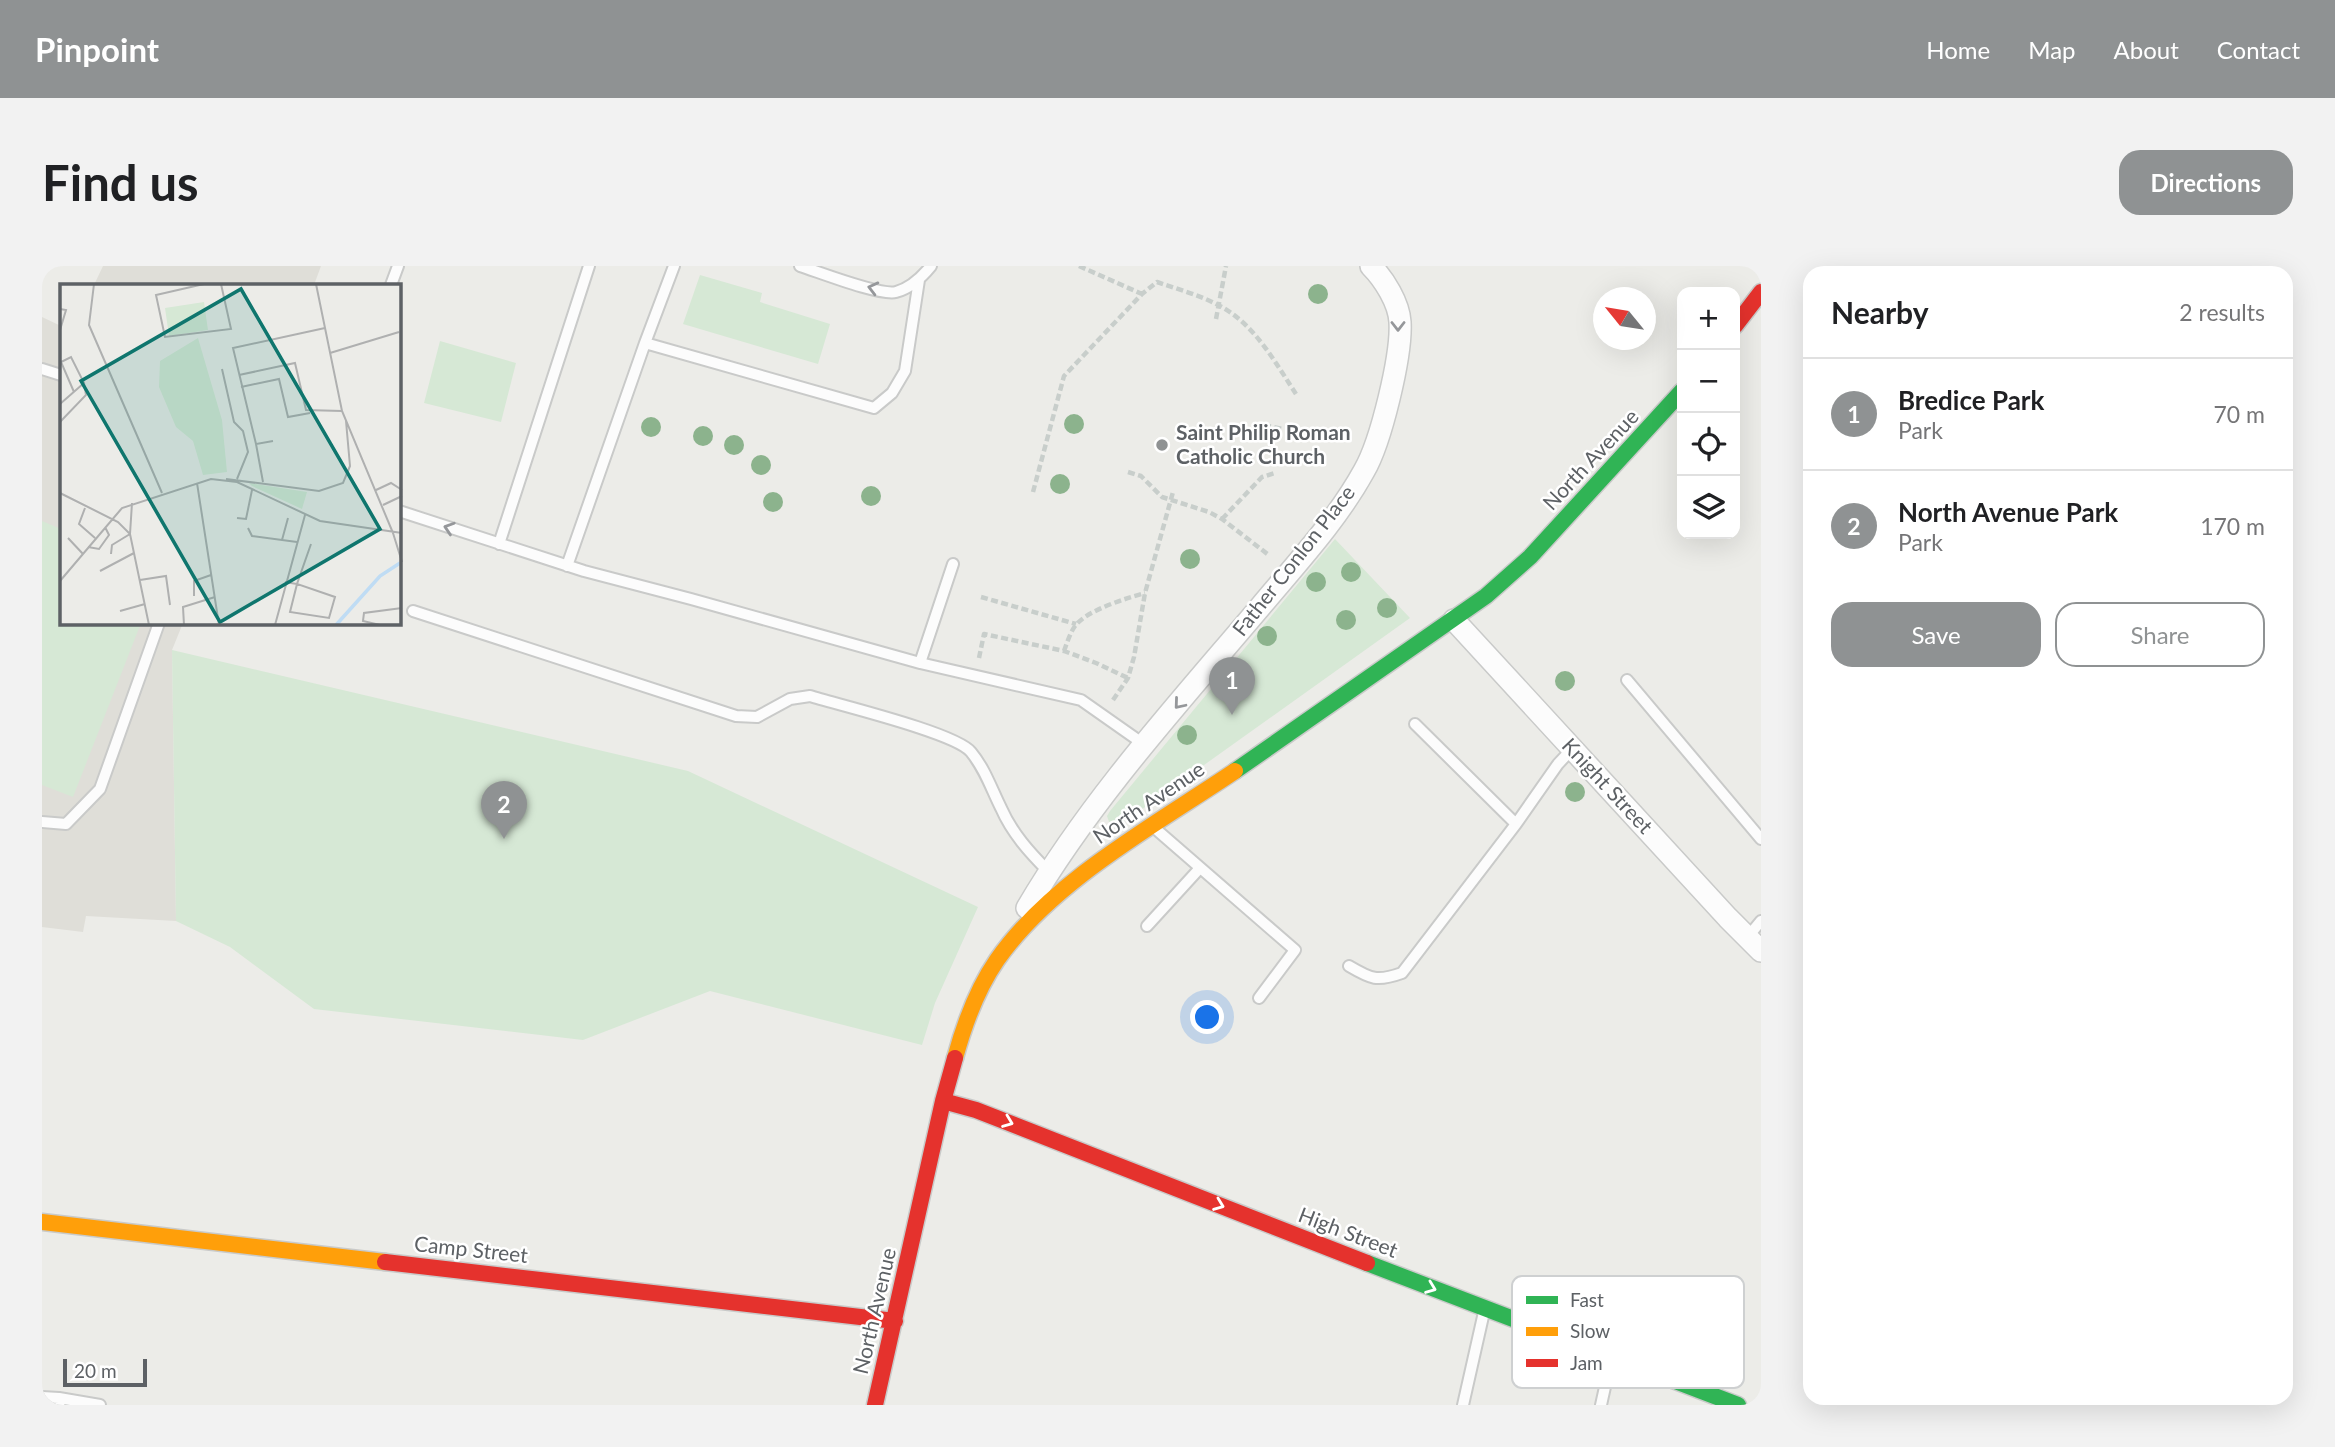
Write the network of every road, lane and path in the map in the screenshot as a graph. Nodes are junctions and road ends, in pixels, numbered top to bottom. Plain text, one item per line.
1 (398, 266) edge
2 (589, 266) edge
3 (674, 266) edge
4 (800, 266) edge
5 (931, 266) edge
6 (1079, 266) edge
7 (1226, 266) edge
8 (1371, 266) edge
9 (919, 280) junction
10 (391, 284) edge
11 (1761, 292) edge
12 (1142, 294) junction
13 (1218, 304) junction
14 (1216, 319) dead end
15 (1740, 319) edge
16 (645, 343) junction
17 (42, 369) edge
18 (60, 375) edge
19 (1296, 394) dead end
20 (1677, 396) edge
21 (1265, 425) dead end
22 (1283, 429) dead end
23 (1128, 472) dead end
24 (1275, 473) dead end
25 (1033, 492) dead end
26 (1173, 492) dead end
27 (1171, 501) junction
28 (401, 512) edge
29 (1222, 519) junction
30 (499, 544) junction
31 (1270, 556) dead end
32 (953, 564) dead end
33 (568, 566) junction
34 (1145, 593) junction
35 (981, 597) dead end
36 (413, 611) dead end
37 (1454, 620) junction
38 (1076, 624) junction
39 (158, 625) edge
40 (1064, 651) junction
41 (920, 663) junction
42 (975, 676) junction
43 (1128, 678) junction
44 (1627, 680) dead end
45 (1103, 716) junction
46 (1415, 724) dead end
47 (1145, 745) junction
48 (1573, 748) junction
49 (42, 822) edge
50 (1516, 824) junction
51 (1153, 826) junction
52 (1761, 839) edge
53 (1200, 868) junction
54 (1049, 872) junction
55 (1761, 921) edge
56 (1147, 926) dead end
57 (1754, 944) edge
58 (995, 962) junction
59 (1349, 966) dead end
60 (1259, 998) dead end
61 (943, 1101) junction
62 (42, 1222) edge
63 (1485, 1309) junction
64 (1512, 1319) edge
65 (895, 1321) junction
66 (1693, 1388) edge
67 (42, 1397) edge
68 (59, 1401) edge
69 (100, 1405) edge
70 (875, 1405) edge
71 (1463, 1405) edge
72 (1738, 1405) edge

1 - 10 lane
2 - 30 lane
3 - 16 lane
9 -> 4 lane
5 - 9 lane
6 - 12 path
7 - 13 path
8 -> 47 street, Father Conlon Place
9 - 16 lane
11 - 15 street
12 - 13 path
12 - 25 path
13 - 14 path
13 - 19 path
16 - 33 lane
17 - 18 lane
20 - 37 street, North Avenue
21 - 22 path
23 - 27 path
24 - 29 path
26 - 27 path
27 - 29 path
27 - 34 path
30 -> 28 lane
29 - 31 path
30 - 33 lane
32 - 41 lane
33 - 41 lane
34 - 38 path
34 - 43 path
35 - 38 path
36 - 54 lane
37 - 48 street, Knight Street
37 - 51 street, North Avenue
38 - 40 path
39 - 49 lane
40 - 42 path
40 - 43 path
41 - 42 lane
42 - 45 lane
43 - 45 path
44 - 52 lane
45 - 47 lane
46 - 50 lane
47 - 54 street, Father Conlon Place
48 - 50 lane
48 - 57 street, Knight Street
50 - 59 lane
51 - 53 lane
51 - 58 street, North Avenue
53 - 56 lane
53 - 60 lane
54 - 58 street, Father Conlon Place
55 - 57 lane
58 - 61 street, North Avenue
61 -> 63 street, High Street
61 - 65 street, North Avenue
62 - 65 street, Camp Street
63 - 64 street, High Street
63 - 71 lane
65 - 70 street, North Avenue
66 - 72 street, High Street
67 - 68 lane
68 - 69 lane

